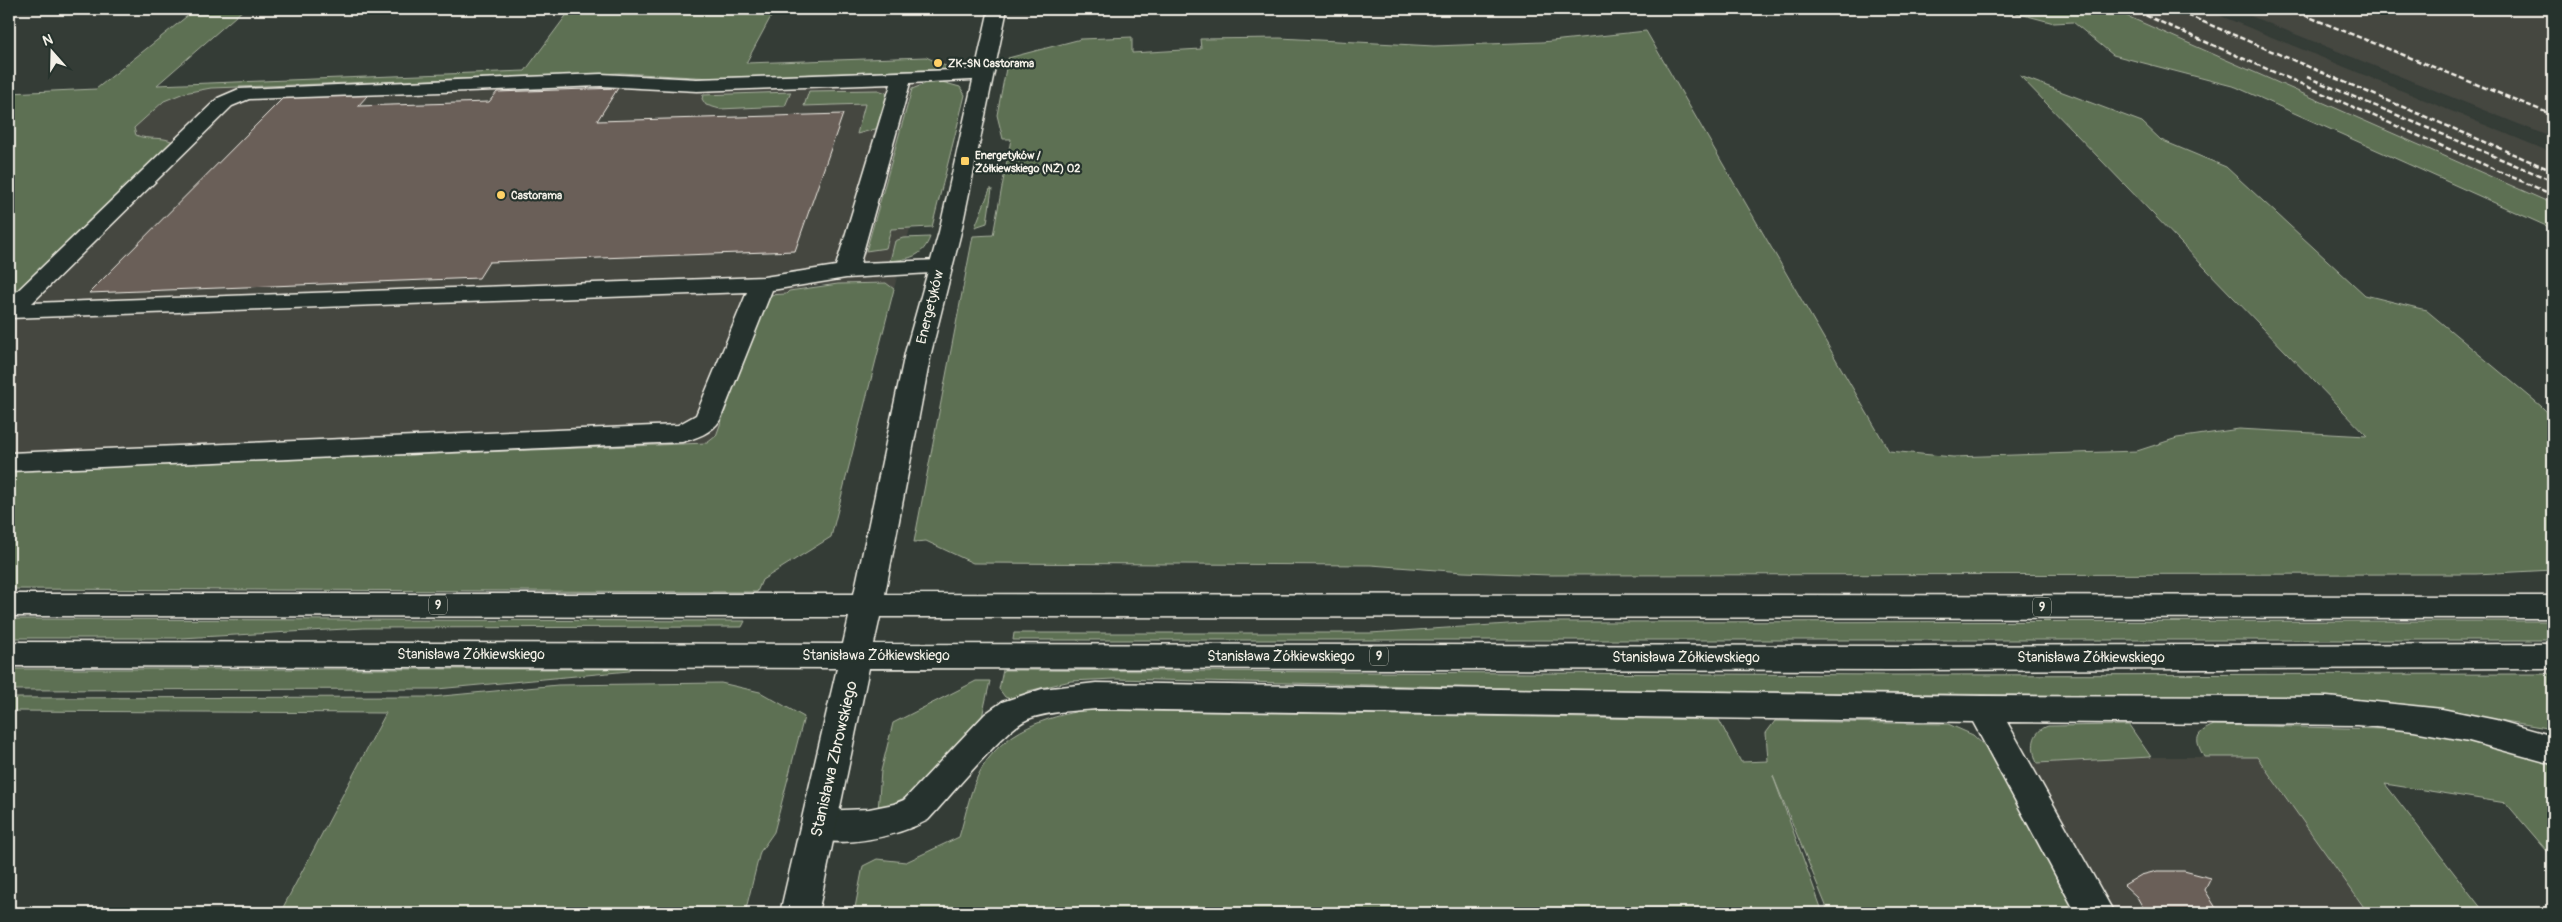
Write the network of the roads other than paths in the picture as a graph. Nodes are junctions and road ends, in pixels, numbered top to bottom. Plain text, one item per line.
1 (998, 9) edge
2 (984, 75) junction
3 (902, 78) junction
4 (940, 267) junction
5 (846, 271) junction
6 (764, 284) junction
7 (9, 311) edge
8 (9, 462) edge
9 (9, 605) edge
10 (867, 606) junction
11 (2553, 607) edge
12 (9, 654) edge
13 (857, 655) junction
14 (2553, 656) edge
15 (1983, 709) junction
16 (2553, 750) edge
17 (819, 826) junction
18 (799, 913) edge
19 (2095, 913) edge

1 - 2 main road, Energetyków
2 - 3 main road
2 - 4 main road, Energetyków
3 - 5 main road
3 - 7 main road
4 - 5 main road
4 - 10 main road, Energetyków
5 - 6 main road
6 - 7 main road
6 - 8 main road
9 - 10 main road, 9
10 - 11 main road, 9
10 - 13 main road, Stanisława Zbrowskiego
12 - 13 main road, Stanisława Żółkiewskiego / 9
13 - 14 main road, Stanisława Żółkiewskiego / 9
13 - 17 main road, Stanisława Zbrowskiego
15 - 16 main road
15 - 17 main road
15 - 19 main road
17 - 18 main road, Stanisława Zbrowskiego

